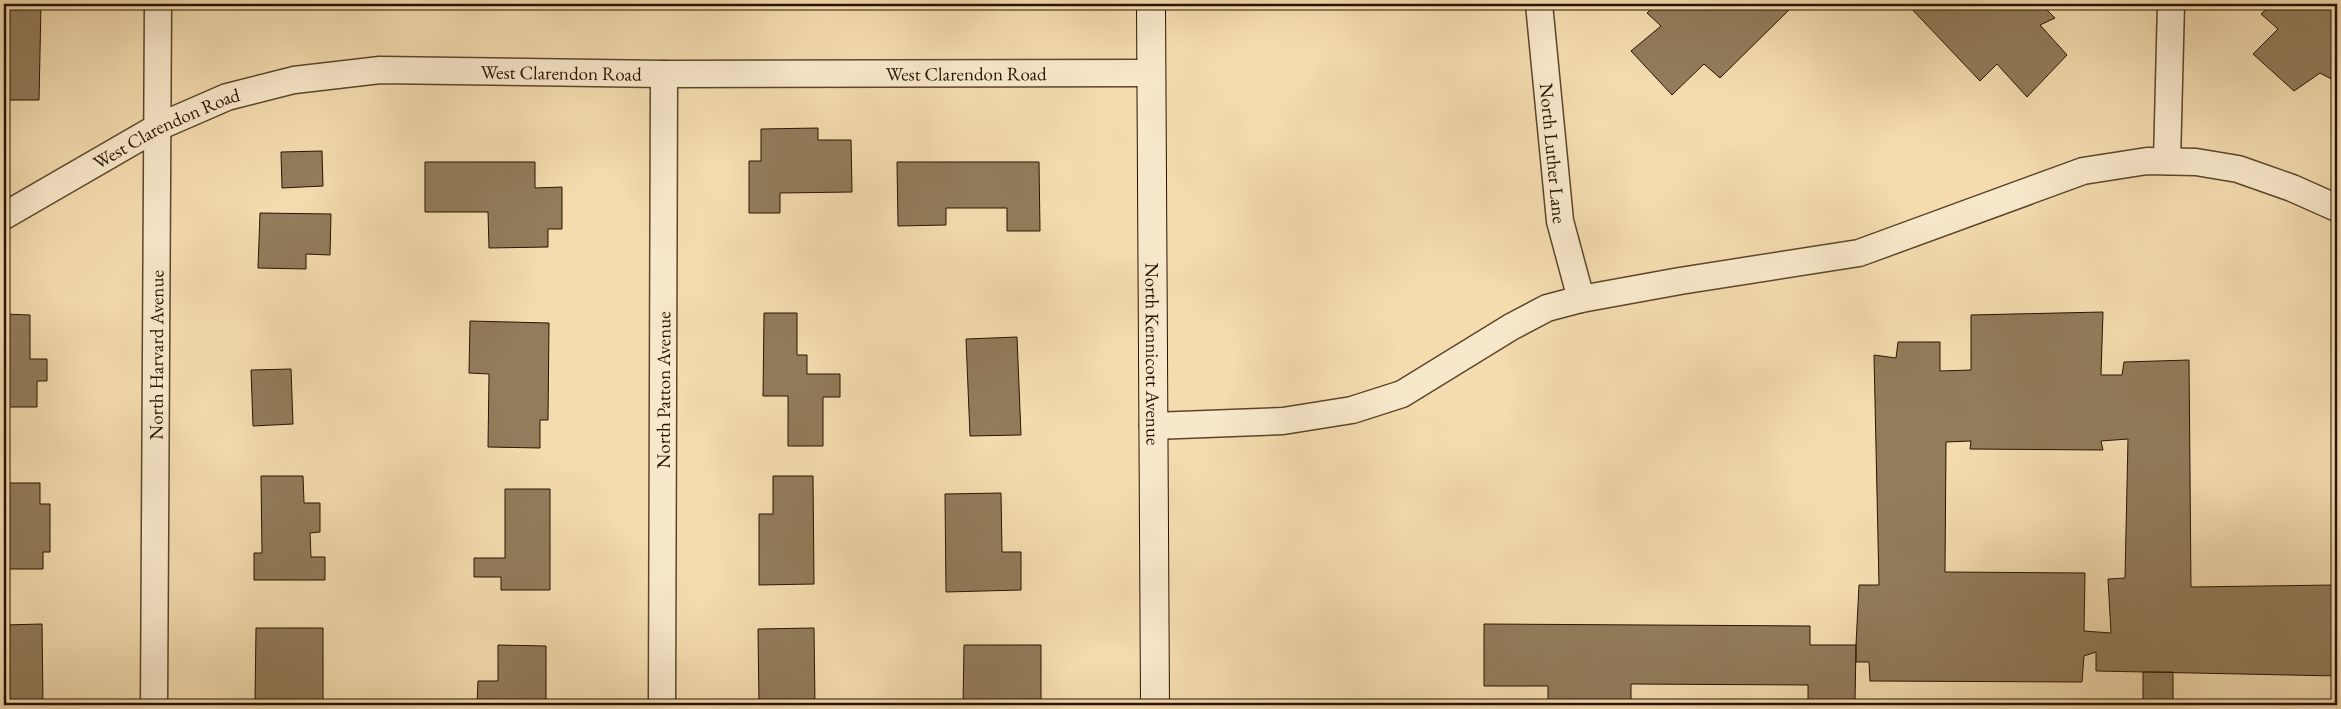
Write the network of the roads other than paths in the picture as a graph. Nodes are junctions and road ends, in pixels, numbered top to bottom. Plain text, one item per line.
1 (158, 4) edge
2 (1152, 4) edge
3 (1539, 4) edge
4 (2171, 4) edge
5 (1151, 72) junction
6 (664, 74) junction
7 (158, 127) junction
8 (2167, 161) junction
9 (2337, 208) edge
10 (4, 216) edge
11 (1581, 299) junction
12 (1153, 426) junction
13 (154, 705) edge
14 (662, 705) edge
15 (1155, 705) edge

1 - 7 street, North Harvard Avenue
2 - 5 street, North Kennicott Avenue
3 - 11 street, North Luther Lane
4 - 8 street
5 - 6 street, West Clarendon Road
5 - 12 street, North Kennicott Avenue
6 - 7 street, West Clarendon Road
6 - 14 street, North Patton Avenue
7 - 10 street, West Clarendon Road
7 - 13 street, North Harvard Avenue
8 - 9 street
8 - 11 street
11 - 12 street
12 - 15 street, North Kennicott Avenue

